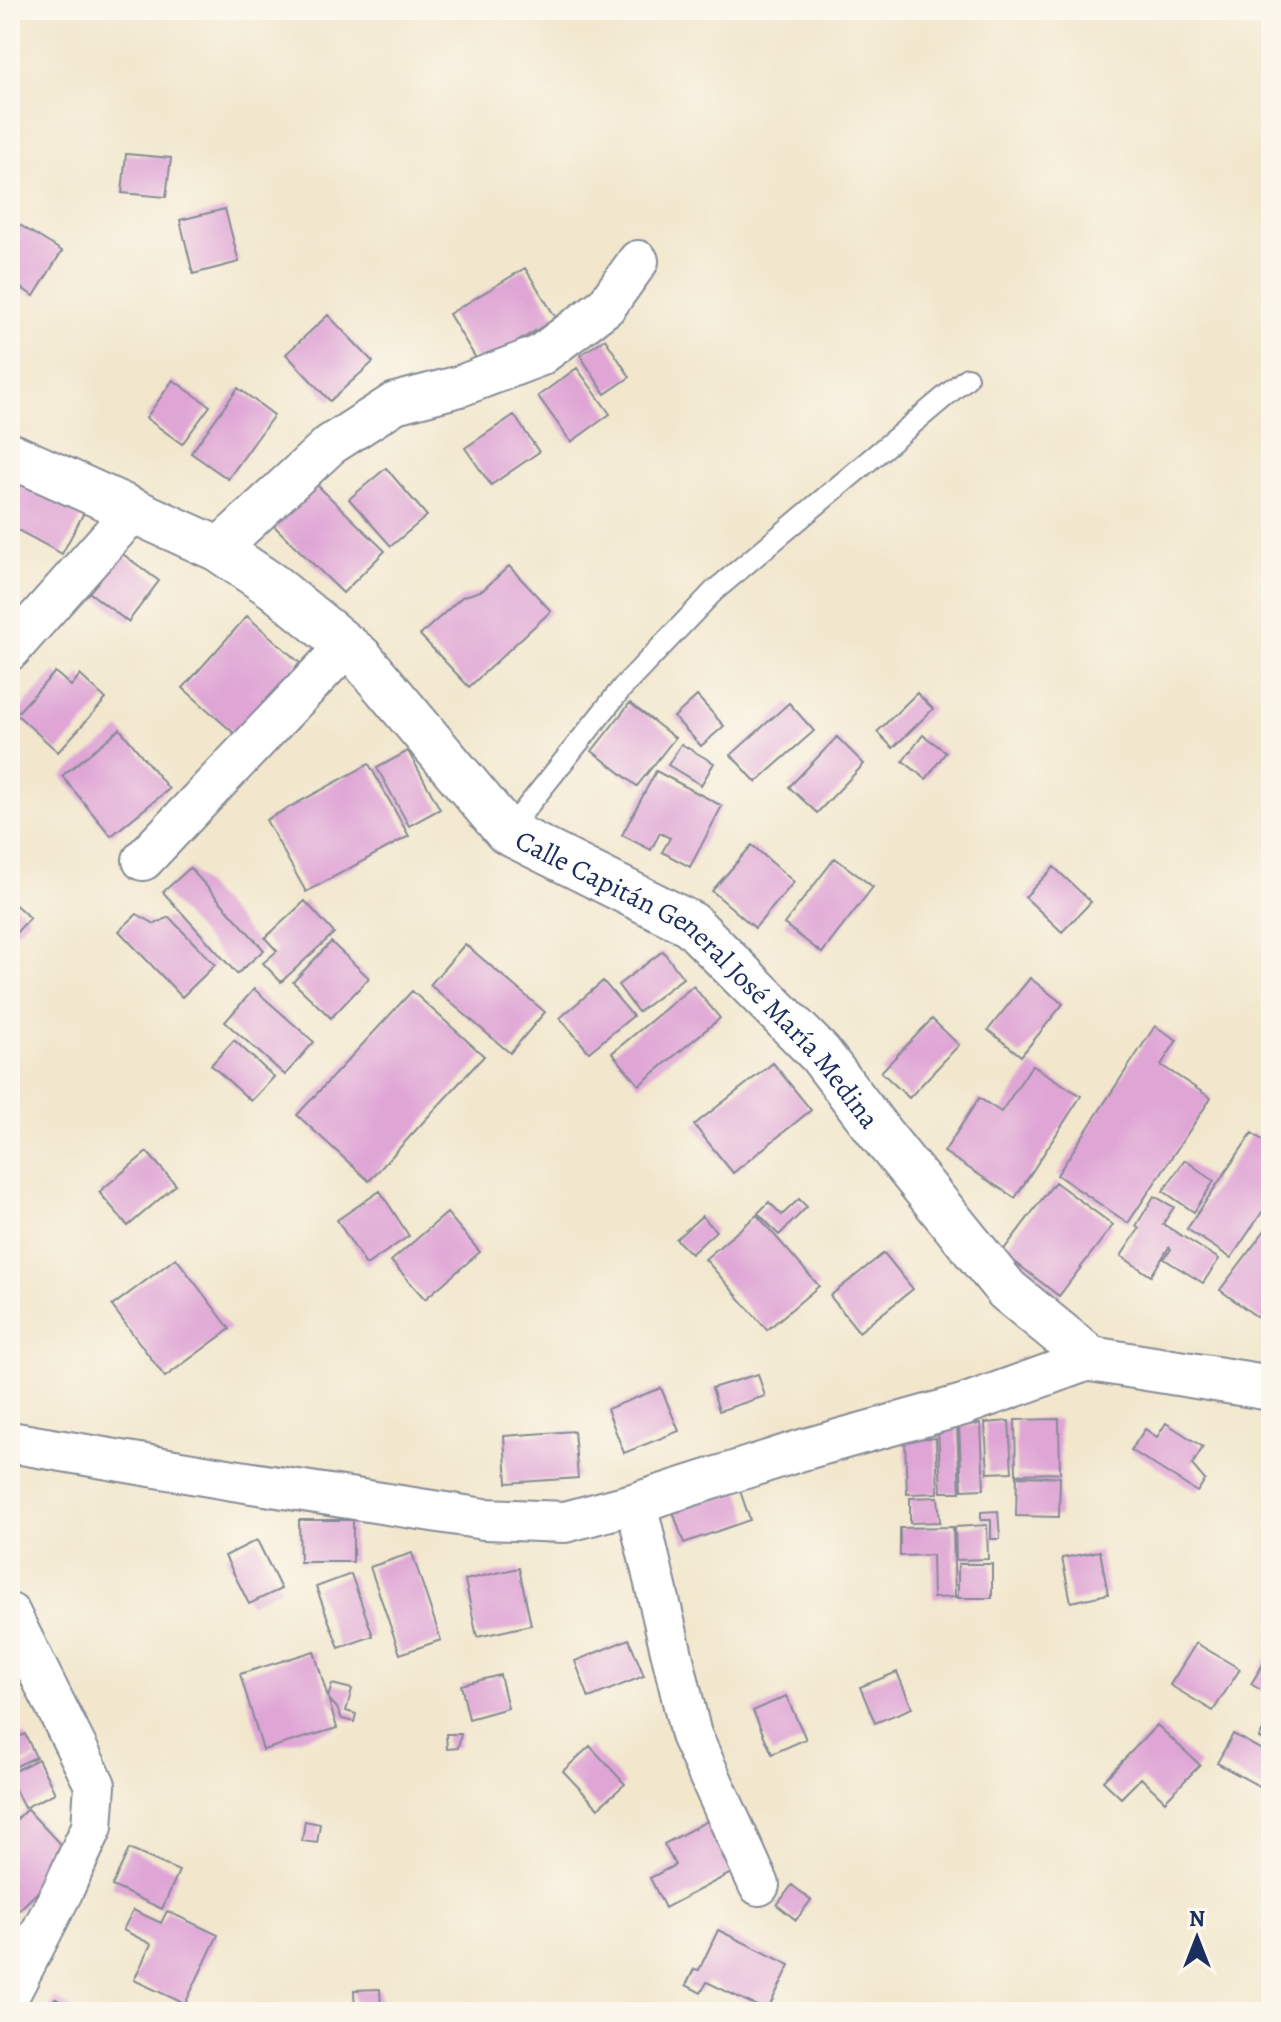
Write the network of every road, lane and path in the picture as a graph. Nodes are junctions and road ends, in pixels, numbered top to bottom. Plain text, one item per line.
1 (638, 261) dead end
2 (967, 378) dead end
3 (10, 455) edge
4 (134, 510) junction
5 (218, 549) junction
6 (346, 646) junction
7 (10, 650) edge
8 (507, 832) junction
9 (143, 860) dead end
10 (1091, 1359) junction
11 (1271, 1388) edge
12 (10, 1442) edge
13 (636, 1503) junction
14 (10, 1614) edge
15 (759, 1885) dead end
16 (10, 1993) edge

1 - 5 street
2 - 8 lane
3 - 4 street, Calle Capitán General José María Medina
4 - 5 street, Calle Capitán General José María Medina
4 - 7 street
5 - 6 street, Calle Capitán General José María Medina
6 - 8 street, Calle Capitán General José María Medina
6 - 9 street
8 - 10 street, Calle Capitán General José María Medina
10 - 11 street
10 - 13 street
12 - 13 street
13 - 15 street
14 - 16 street

